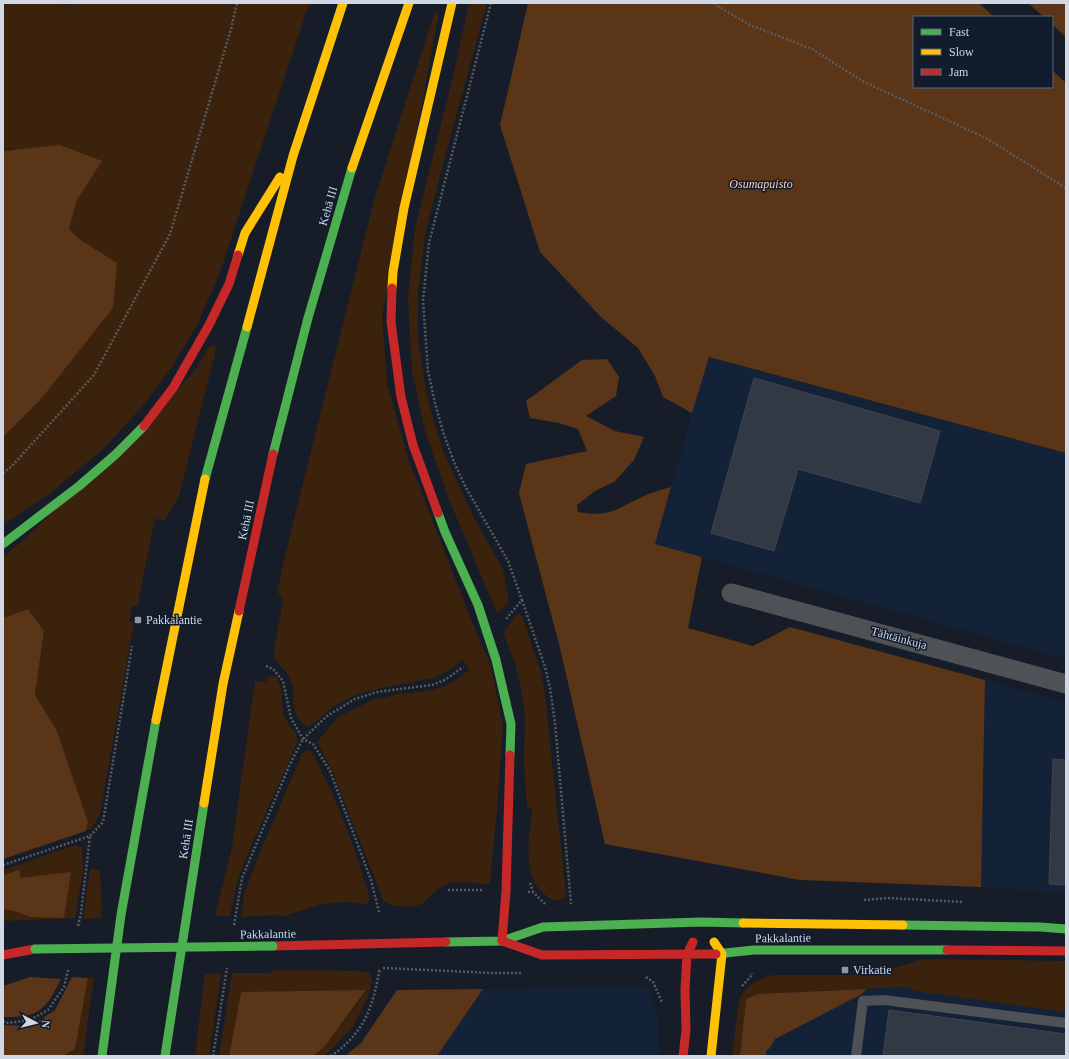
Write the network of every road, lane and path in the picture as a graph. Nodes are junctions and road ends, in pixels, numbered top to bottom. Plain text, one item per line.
1 (236, 3) edge
2 (343, 3) edge
3 (409, 3) edge
4 (452, 3) edge
5 (491, 3) edge
6 (715, 3) edge
7 (293, 156) junction
8 (1066, 188) edge
9 (3, 473) edge
10 (3, 544) edge
11 (732, 593) dead end
12 (522, 600) junction
13 (505, 621) dead end
14 (132, 646) dead end
15 (266, 666) dead end
16 (463, 667) dead end
17 (1066, 684) edge
18 (303, 739) junction
19 (3, 865) edge
20 (448, 890) dead end
21 (506, 891) junction
22 (571, 911) dead end
23 (379, 912) dead end
24 (234, 926) dead end
25 (1066, 929) edge
26 (702, 930) junction
27 (502, 941) junction
28 (3, 948) edge
29 (34, 949) junction
30 (1066, 951) edge
31 (688, 954) junction
32 (722, 954) junction
33 (3, 955) edge
34 (228, 965) dead end
35 (380, 968) dead end
36 (1066, 1022) edge
37 (102, 1056) edge
38 (165, 1056) edge
39 (213, 1056) edge
40 (331, 1056) edge
41 (683, 1056) edge
42 (711, 1056) edge
43 (856, 1056) edge

1 - 9 path
2 - 7 main road
3 - 38 main road, Kehä III
4 - 21 main road
5 - 12 path
6 - 8 path
7 - 10 main road
7 - 37 main road
11 - 17 street, Tähtäinkuja
12 - 13 path
12 - 22 path
14 - 19 path
15 - 18 path
16 - 18 path
18 - 23 path
18 - 24 path
20 - 21 path
21 - 27 main road
25 - 26 main road, Pakkalantie
26 - 27 main road, Pakkalantie
26 - 31 main road
26 - 32 main road
27 - 29 main road, Pakkalantie, bridge
27 - 31 main road, Pakkalantie
28 - 29 main road, Pakkalantie
29 - 33 main road, Pakkalantie
30 - 32 main road, Pakkalantie
31 - 32 main road, Pakkalantie
31 - 41 main road
32 - 42 main road
34 - 39 path
35 - 40 path
36 - 43 lane

